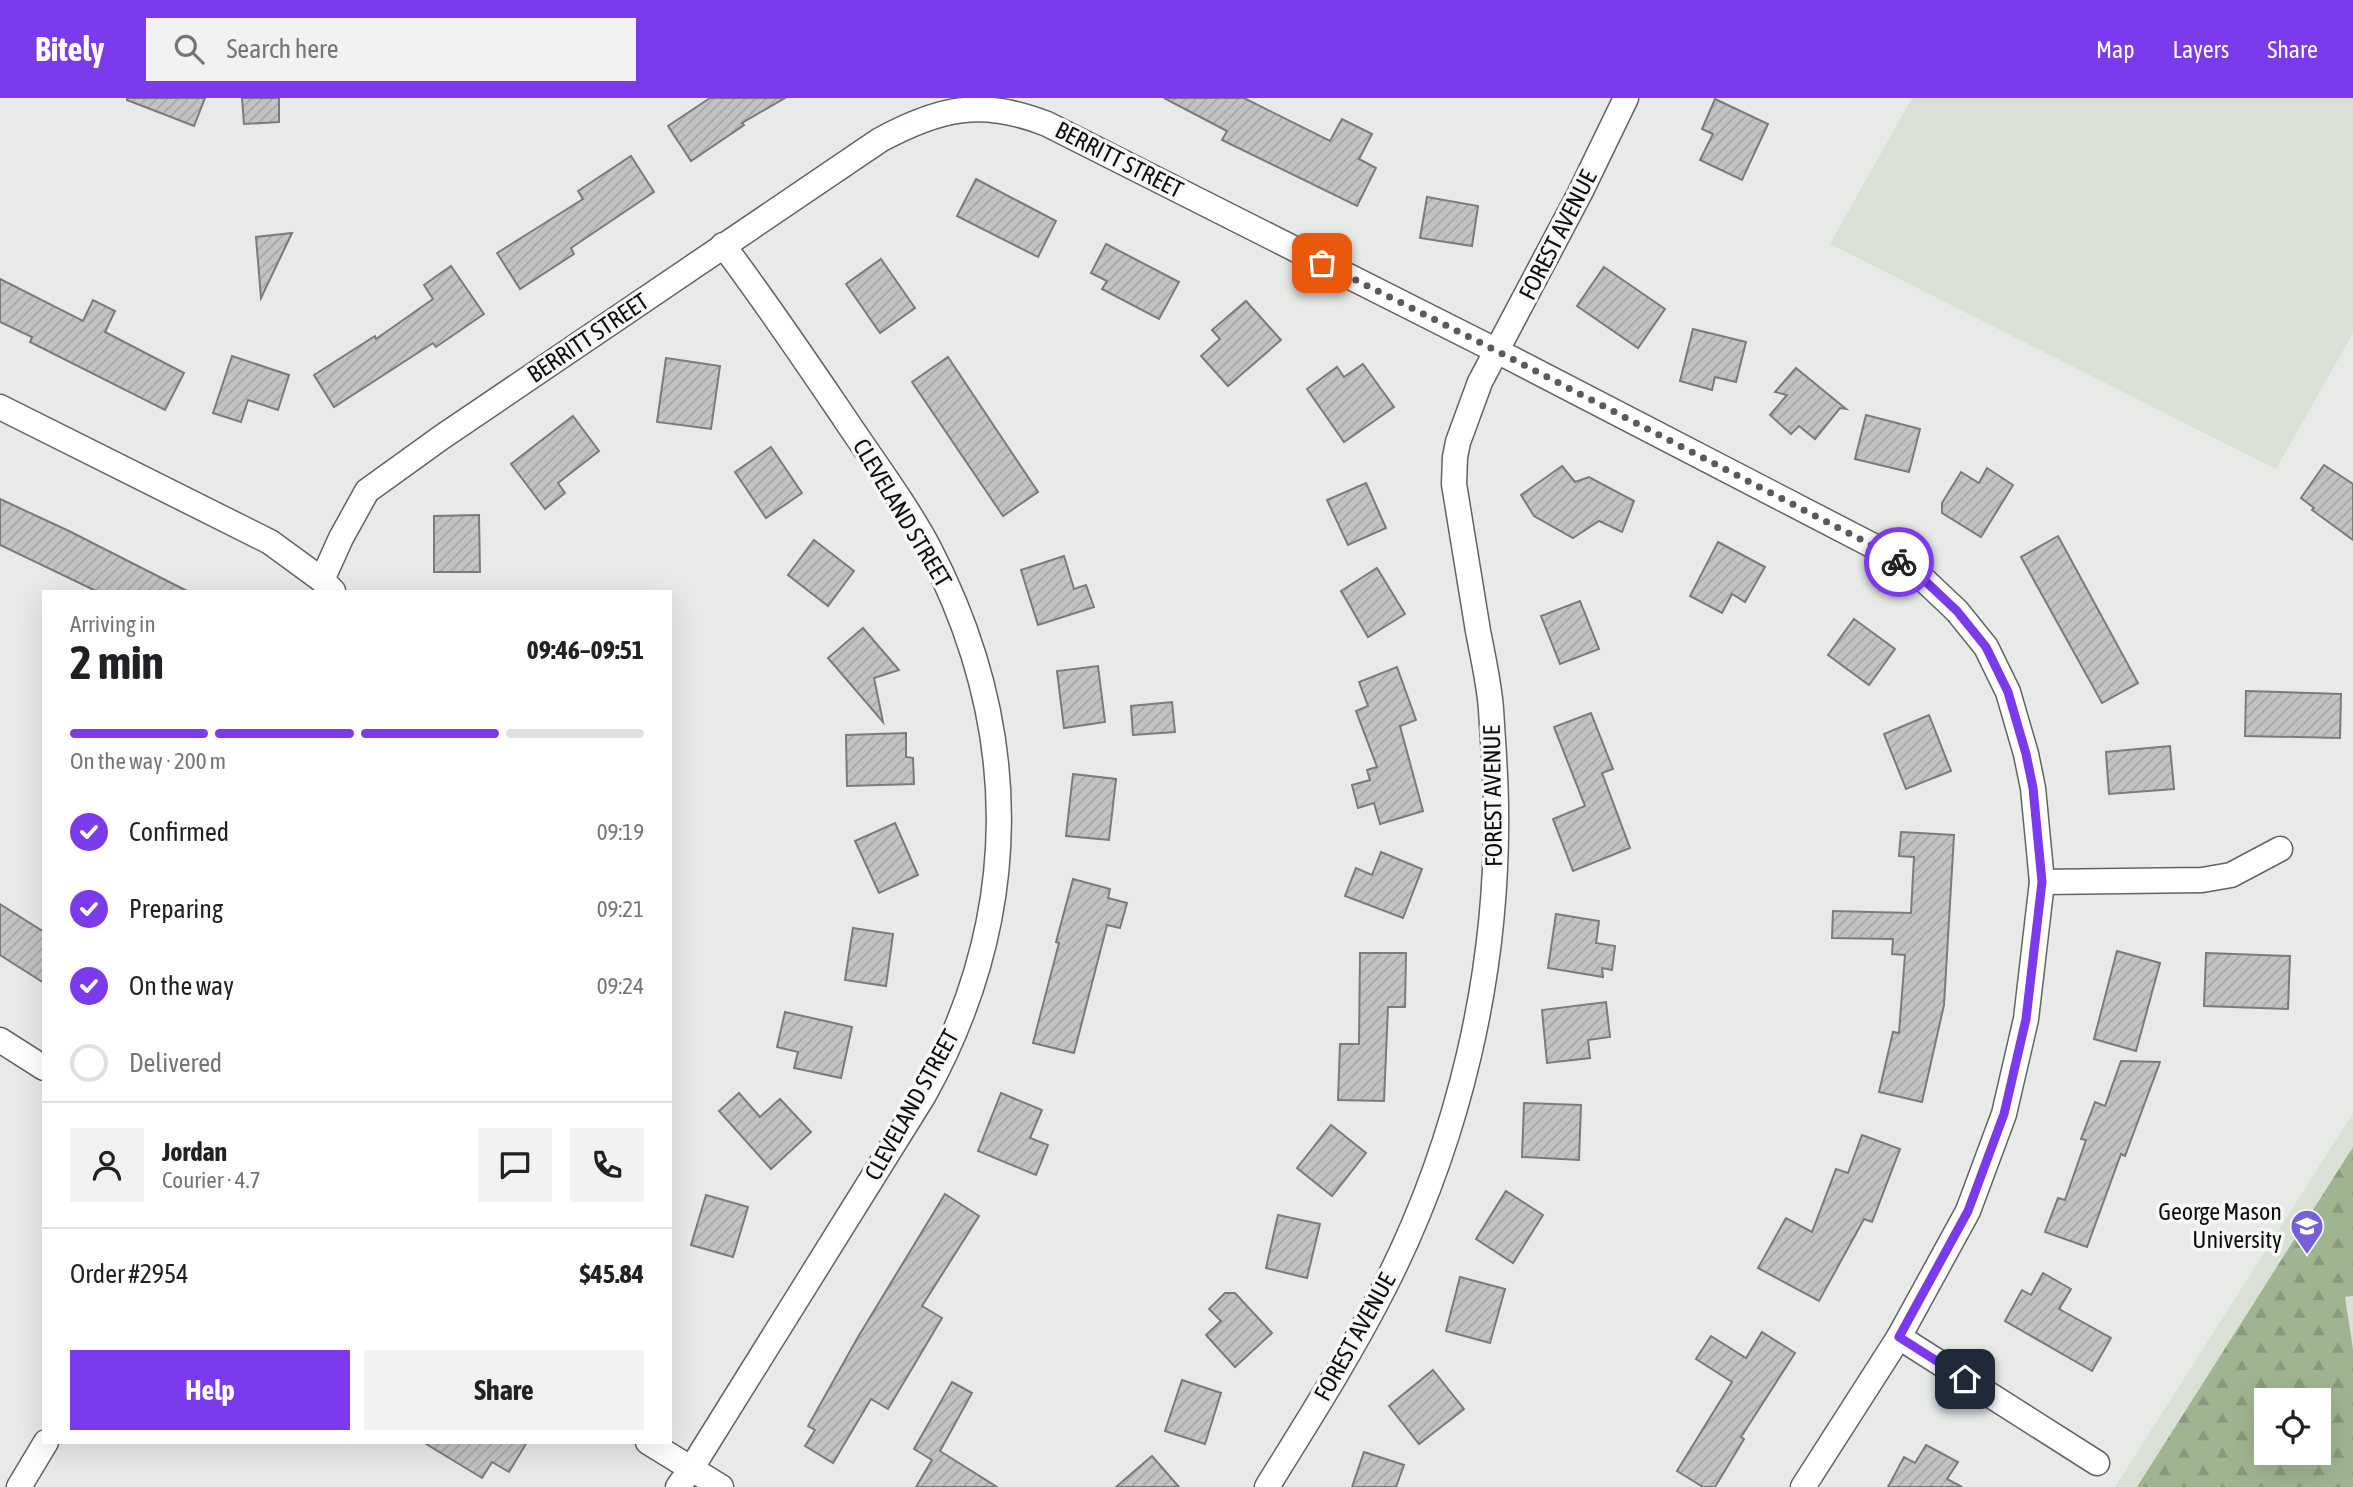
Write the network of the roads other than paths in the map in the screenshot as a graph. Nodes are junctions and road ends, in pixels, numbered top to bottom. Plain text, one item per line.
1 (1626, 98) edge
2 (723, 245) junction
3 (1497, 351) junction
4 (0, 407) edge
5 (328, 586) edge
6 (2280, 849) dead end
7 (2042, 882) junction
8 (0, 1040) edge
9 (42, 1067) edge
10 (1899, 1337) junction
11 (45, 1444) edge
12 (650, 1444) edge
13 (2097, 1463) dead end
14 (684, 1478) edge
15 (19, 1487) edge
16 (721, 1487) edge
17 (1266, 1487) edge
18 (1803, 1487) edge

1 - 3 street, FOREST AVENUE
2 - 3 street, BERRITT STREET
2 - 5 street, BERRITT STREET
2 - 14 street, CLEVELAND STREET
3 - 7 street, BERRITT STREET
3 - 17 street, FOREST AVENUE
4 - 5 street, BERRITT STREET
6 - 7 street
7 - 10 street, BERRITT STREET
8 - 9 street
10 - 13 street
10 - 18 street, BERRITT STREET
11 - 15 street
12 - 14 street
14 - 16 street

